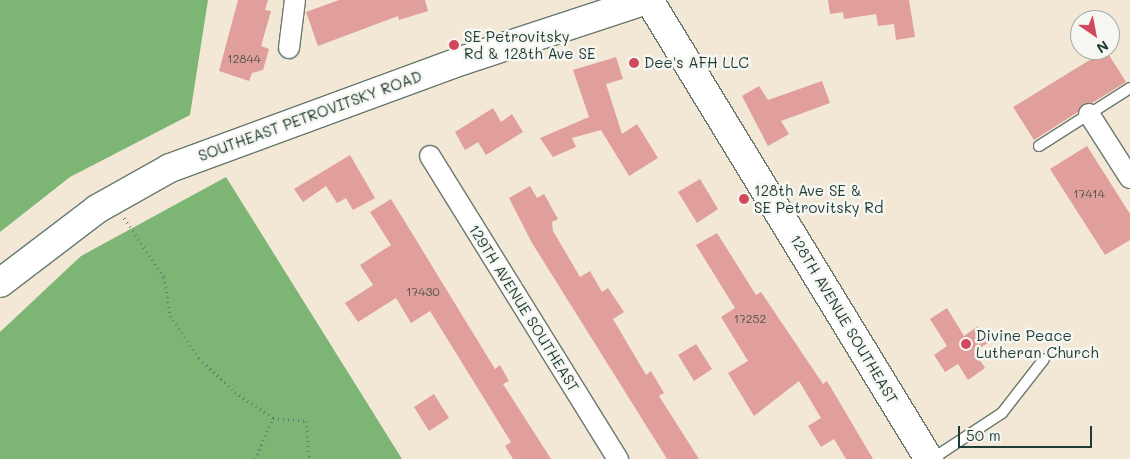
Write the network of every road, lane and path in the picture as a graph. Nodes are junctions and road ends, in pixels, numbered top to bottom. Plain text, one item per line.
1 (295, 0) edge
2 (648, 0) edge
3 (289, 48) dead end
4 (1130, 88) edge
5 (1089, 114) junction
6 (1039, 146) dead end
7 (430, 156) dead end
8 (1130, 178) edge
9 (113, 199) junction
10 (0, 283) edge
11 (1044, 359) dead end
12 (273, 418) junction
13 (255, 459) edge
14 (309, 459) edge
15 (618, 459) edge
16 (931, 459) edge

1 - 3 street
2 - 9 main road, SOUTHEAST PETROVITSKY ROAD
2 - 16 main road, 128TH AVENUE SOUTHEAST
4 - 5 lane
5 - 6 lane
5 - 8 street
7 - 15 street, 129TH AVENUE SOUTHEAST
9 - 10 main road, SOUTHEAST PETROVITSKY ROAD
9 - 12 path
11 - 16 lane
12 - 13 path
12 - 14 path

